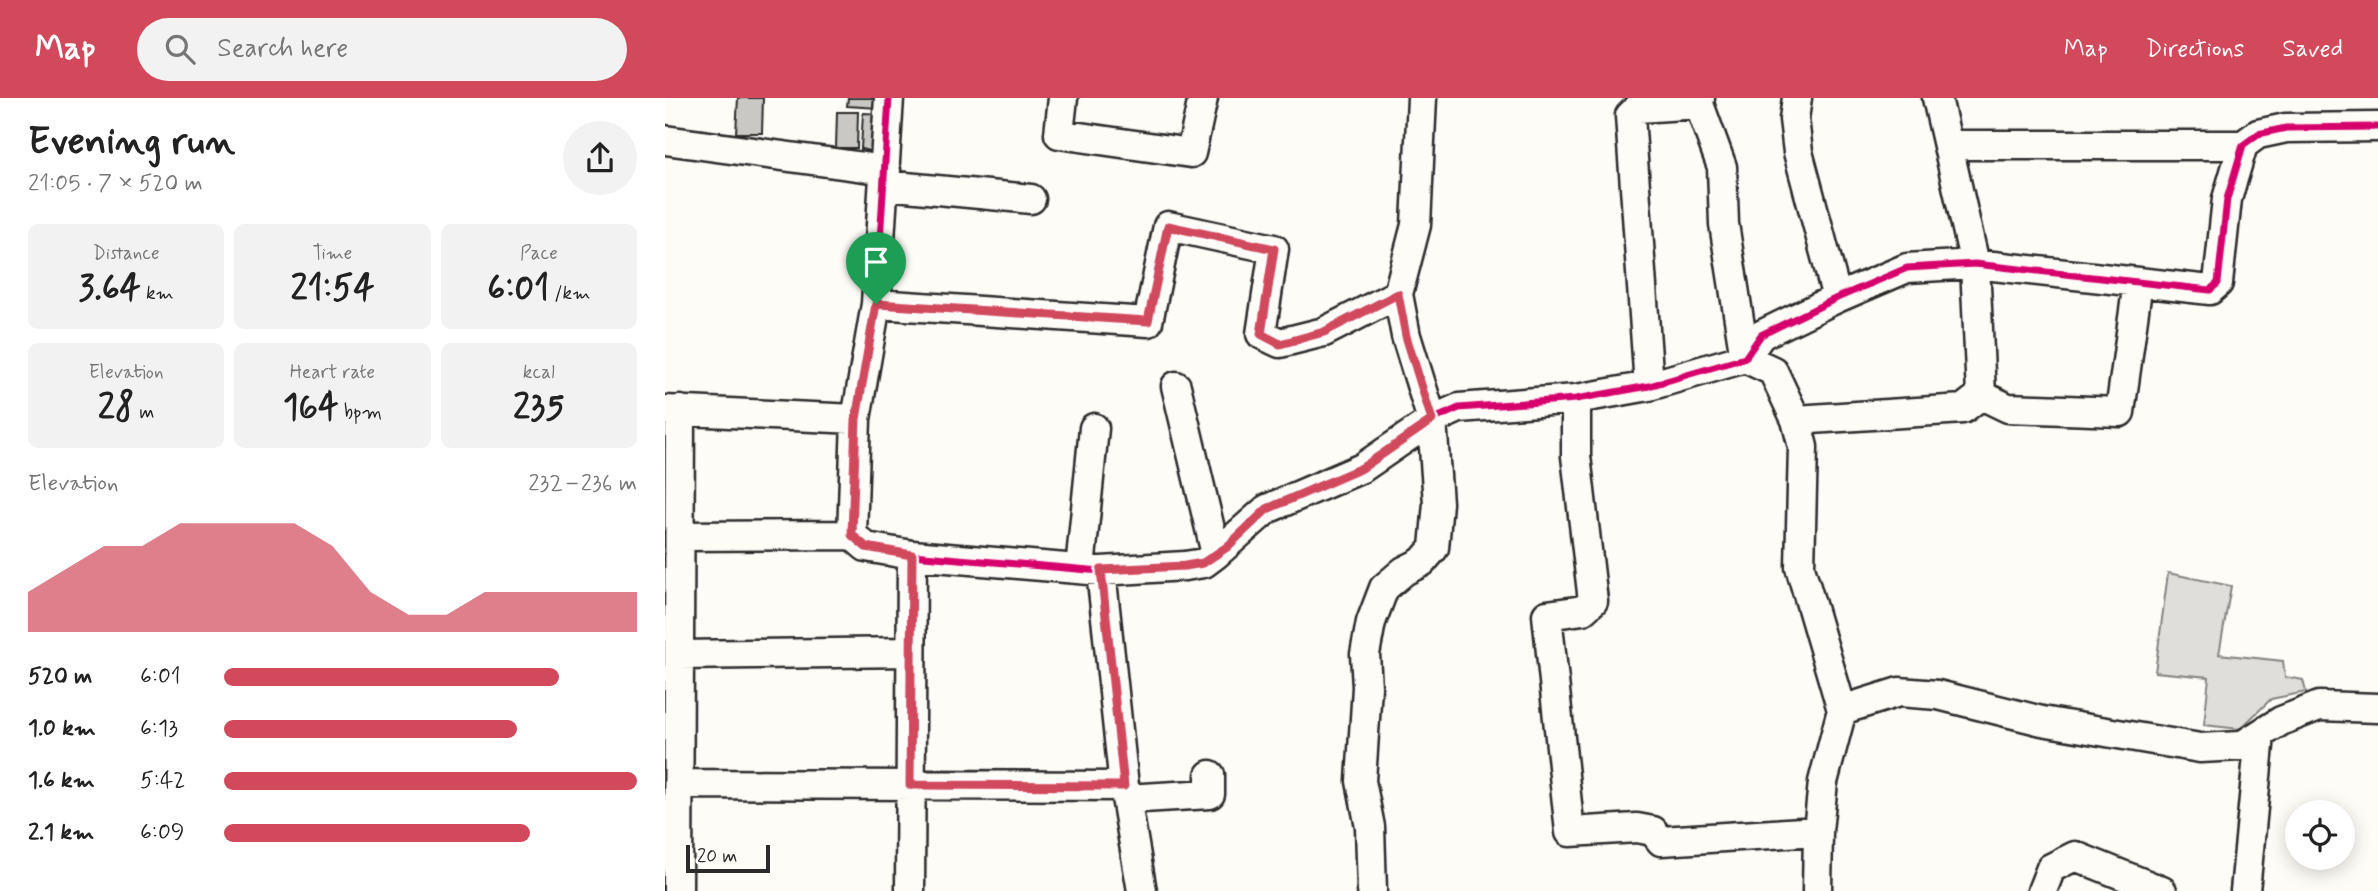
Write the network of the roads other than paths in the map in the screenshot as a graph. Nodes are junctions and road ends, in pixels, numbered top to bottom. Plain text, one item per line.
1 (889, 98) edge
2 (1063, 98) edge
3 (1203, 98) edge
4 (1422, 98) edge
5 (1797, 98) edge
6 (1937, 98) edge
7 (1700, 101) edge
8 (2378, 127) edge
9 (665, 140) edge
10 (1949, 145) junction
11 (2243, 145) junction
12 (886, 178) junction
13 (1031, 199) dead end
14 (1975, 264) junction
15 (2138, 282) junction
16 (1398, 294) junction
17 (1837, 298) junction
18 (876, 304) junction
19 (1745, 358) junction
20 (1176, 386) dead end
21 (1649, 386) junction
22 (1981, 395) junction
23 (1576, 399) junction
24 (673, 410) edge
25 (856, 419) junction
26 (1432, 420) junction
27 (1796, 420) junction
28 (1094, 428) dead end
29 (852, 535) junction
30 (680, 536) junction
31 (1216, 554) junction
32 (912, 555) junction
33 (1091, 570) junction
34 (911, 652) junction
35 (680, 655) junction
36 (2378, 708) edge
37 (1842, 710) junction
38 (2260, 736) junction
39 (1210, 775) dead end
40 (680, 784) junction
41 (910, 785) junction
42 (1125, 793) junction
43 (1818, 831) junction
44 (678, 891) edge
45 (909, 891) edge
46 (1142, 891) edge
47 (1372, 891) edge
48 (1817, 891) edge
49 (2042, 891) edge
50 (2162, 891) edge
51 (2245, 891) edge

1 - 12 street
2 - 3 street
4 - 16 street
5 - 17 street
6 - 10 street
7 - 19 street
7 - 21 street
8 - 11 street
9 - 12 street
10 - 11 street
10 - 14 street
11 - 15 street
12 - 13 street
12 - 18 street
14 - 15 street
14 - 17 street
14 - 22 street
15 - 22 street
16 - 18 street
16 - 26 street
17 - 19 street
18 - 25 street
19 - 21 street
19 - 27 street
20 - 31 street
21 - 23 street
22 - 27 street
23 - 26 street
23 - 43 street
24 - 25 street
24 - 30 street
25 - 29 street
26 - 31 street
26 - 47 street
27 - 37 street
28 - 33 street
29 - 30 street
29 - 32 street
30 - 35 street
31 - 33 street
32 - 33 street
32 - 34 street
33 - 42 street
34 - 35 street
34 - 41 street
35 - 40 street
36 - 38 street
37 - 38 street
37 - 43 street
38 - 51 street
39 - 42 street
40 - 41 street
40 - 44 street
41 - 42 street
41 - 45 street
42 - 46 street
43 - 48 street
49 - 50 street

